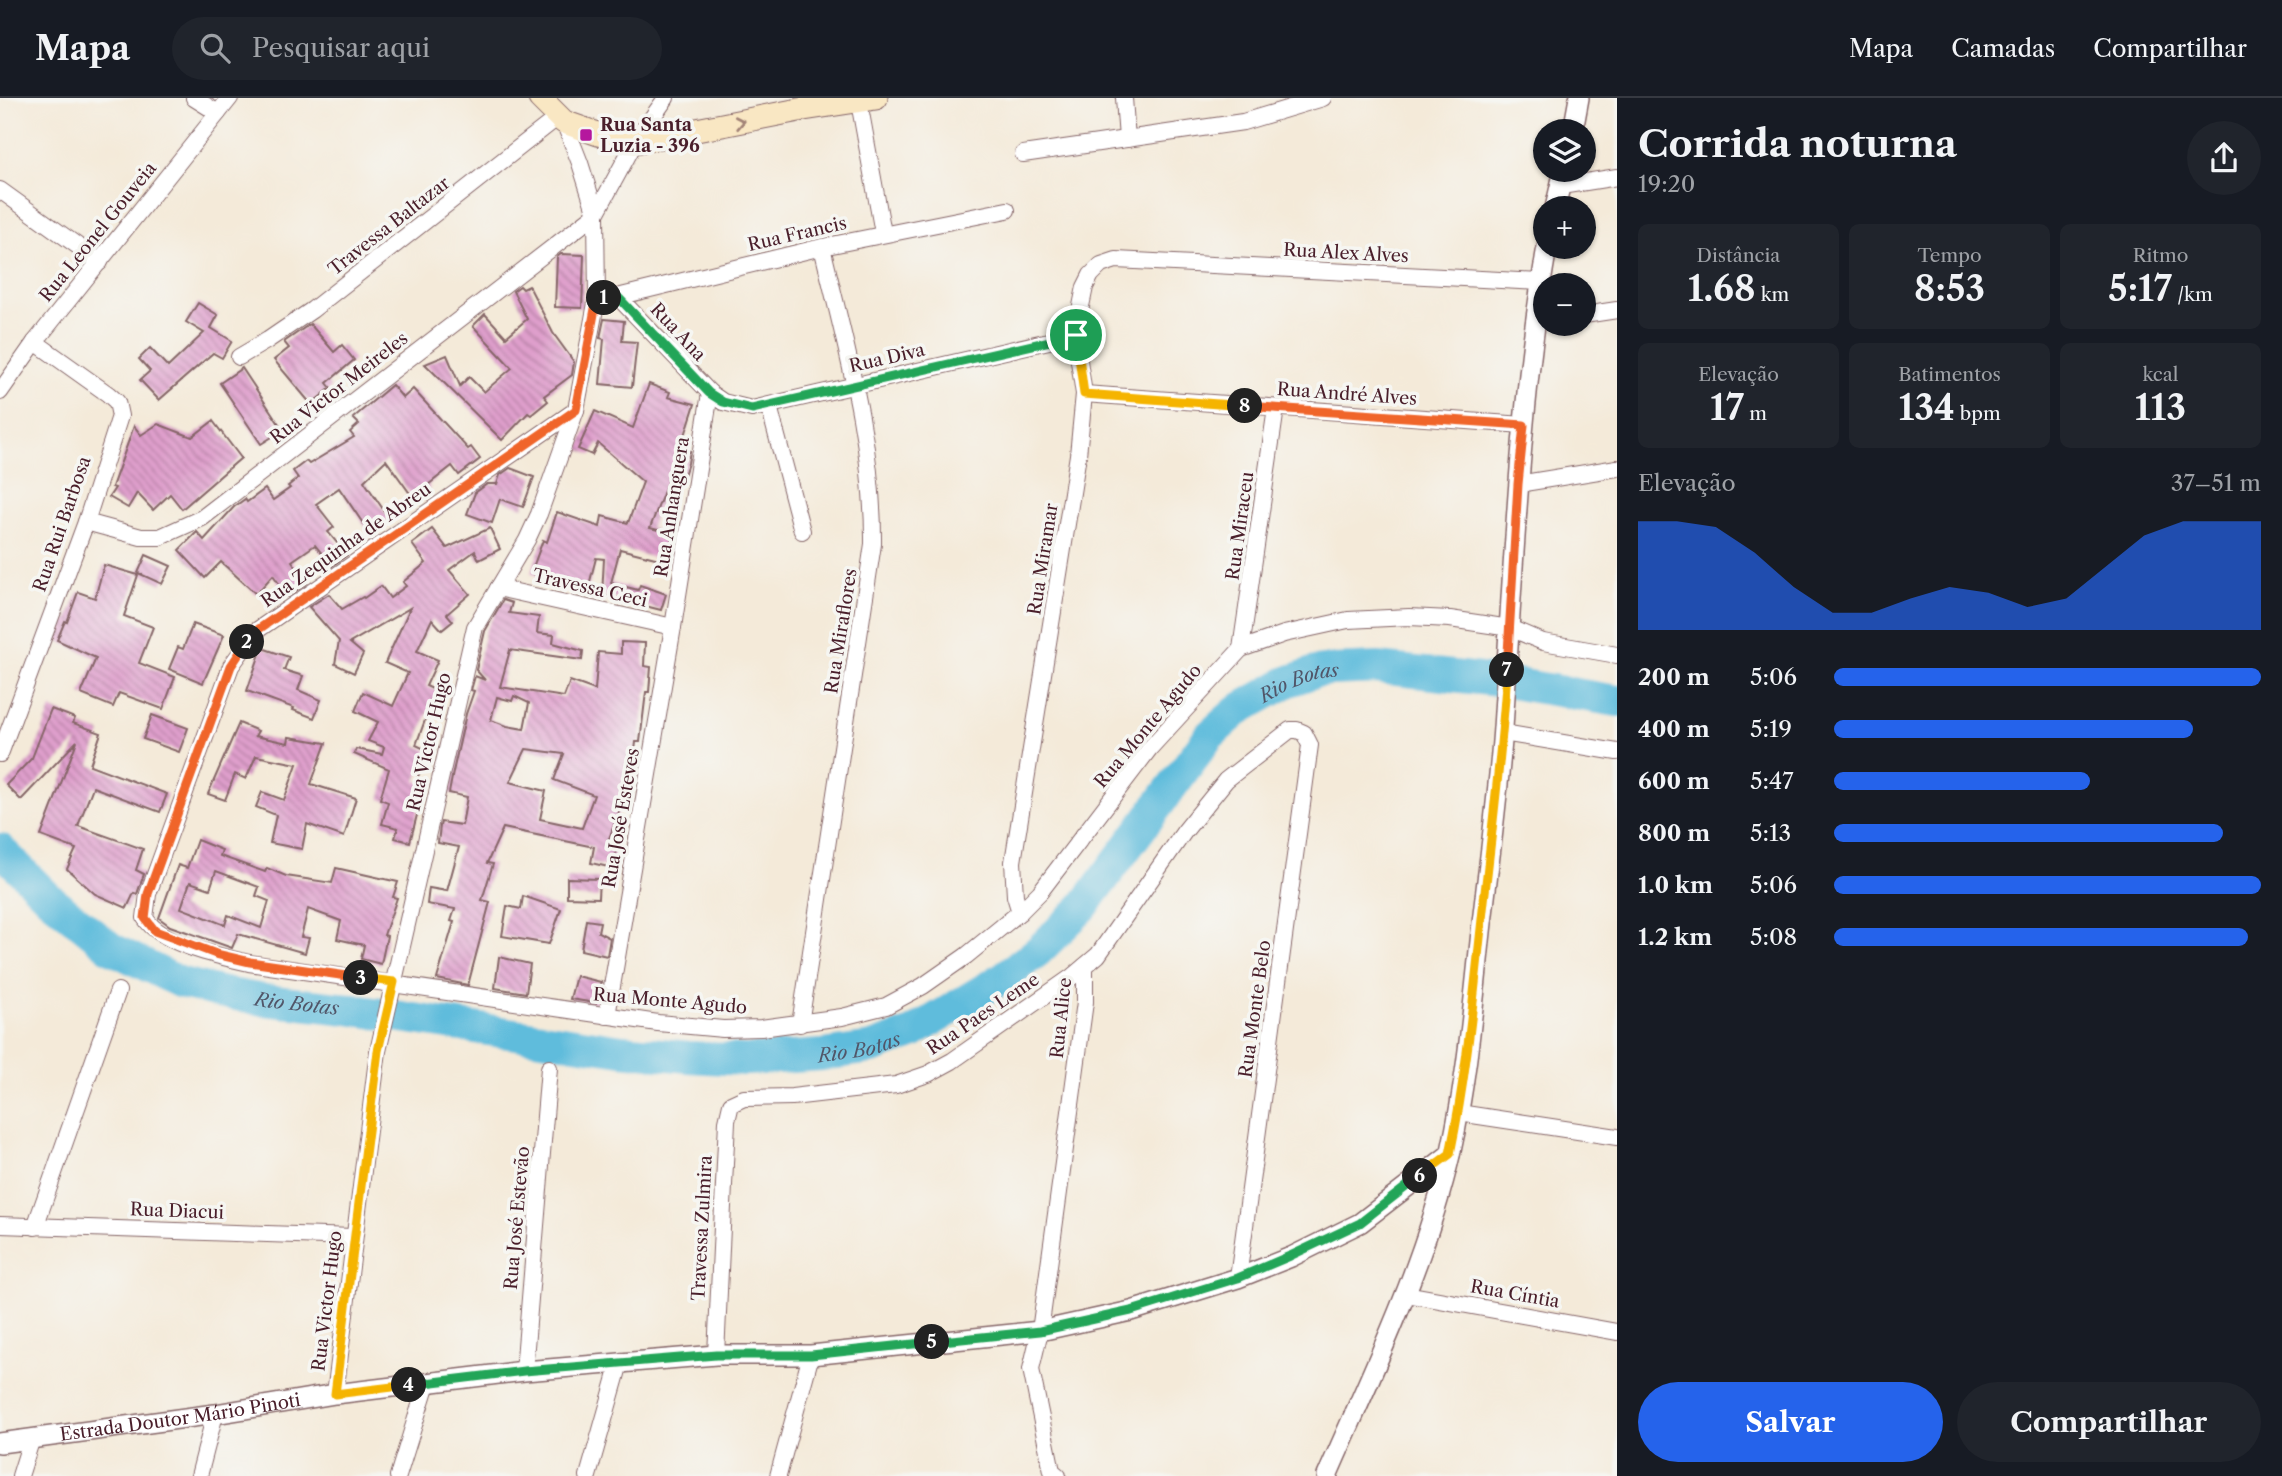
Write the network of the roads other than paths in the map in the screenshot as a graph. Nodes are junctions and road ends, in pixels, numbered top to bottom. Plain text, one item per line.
1 (194, 98) edge
2 (230, 98) edge
3 (540, 98) edge
4 (666, 98) edge
5 (1124, 98) edge
6 (1323, 98) edge
7 (1579, 98) edge
8 (868, 100) edge
9 (808, 104) edge
10 (218, 113) junction
11 (1575, 119) edge
12 (561, 120) junction
13 (1127, 139) junction
14 (635, 142) junction
15 (1023, 154) dead end
16 (1596, 177) edge
17 (1617, 177) edge
18 (0, 190) edge
19 (1007, 210) dead end
20 (596, 214) junction
21 (883, 233) junction
22 (822, 247) junction
23 (100, 262) junction
24 (1150, 263) joint
25 (1533, 282) edge
26 (597, 298) junction
27 (619, 298) junction
28 (1617, 310) edge
29 (1596, 313) edge
30 (1076, 335) junction
31 (1538, 336) edge
32 (36, 342) junction
33 (239, 357) dead end
34 (855, 385) junction
35 (0, 392) edge
36 (709, 393) junction
37 (1084, 394) junction
38 (769, 406) junction
39 (1276, 408) junction
40 (576, 410) junction
41 (1524, 425) junction
42 (1617, 468) edge
43 (1518, 484) junction
44 (86, 522) junction
45 (802, 531) dead end
46 (498, 587) junction
47 (673, 627) junction
48 (1510, 628) junction
49 (1241, 649) junction
50 (1617, 655) edge
51 (1503, 733) junction
52 (1310, 745) joint
53 (1617, 752) edge
54 (0, 754) edge
55 (1020, 912) junction
56 (145, 918) joint
57 (1085, 966) junction
58 (392, 989) junction
59 (118, 991) dead end
60 (607, 1016) junction
61 (800, 1024) junction
62 (549, 1068) dead end
63 (732, 1104) joint
64 (1459, 1112) junction
65 (1617, 1137) edge
66 (1450, 1154) junction
67 (0, 1224) edge
68 (35, 1227) junction
69 (353, 1237) junction
70 (1238, 1278) junction
71 (1406, 1294) junction
72 (1040, 1331) junction
73 (1617, 1332) edge
74 (716, 1355) junction
75 (811, 1355) junction
76 (620, 1363) junction
77 (524, 1371) junction
78 (427, 1383) junction
79 (335, 1394) junction
80 (215, 1413) junction
81 (32, 1438) junction
82 (0, 1443) edge
83 (1053, 1474) edge
84 (20, 1476) edge
85 (199, 1476) edge
86 (398, 1476) edge
87 (588, 1476) edge
88 (778, 1476) edge
89 (1327, 1476) edge

1 - 10 street
2 - 10 street, Rua Leonel Gouveia
3 - 12 main road
4 - 14 street
5 - 13 street
6 - 13 street
7 - 11 street
8 - 9 main road
8 - 21 street
14 -> 9 main road
10 - 23 street, Rua Leonel Gouveia
12 - 14 main road
12 - 20 street, Rua Victor Hugo
12 - 33 street, Travessa Baltazar
13 - 15 street
14 - 20 street
16 - 17 street
18 - 23 street
19 - 21 street, Rua Francis
20 - 26 street, Rua Victor Hugo
20 - 44 street, Rua Victor Meireles
21 - 22 street, Rua Francis
22 - 27 street, Rua Francis
22 - 34 street, Rua Miraflores
23 - 32 street, Rua Leonel Gouveia
24 - 25 street, Rua Alex Alves
24 - 30 street, Rua Miramar
26 - 27 street, Rua Francis
26 - 40 street, Rua Victor Hugo
27 - 36 street, Rua Ana
28 - 29 street
30 - 34 street, Rua Diva
30 - 37 street, Rua Miramar
31 - 41 street
32 - 35 street, Rua Leonel Gouveia
32 - 44 street, Rua Rui Barbosa
34 - 38 street, Rua Diva
34 - 61 street, Rua Miraflores
36 - 38 street, Rua Diva
36 - 47 street, Rua Anhanguera
37 - 39 street, Rua André Alves
37 - 55 street, Rua Miramar
38 - 45 street
39 - 41 street, Rua André Alves
39 - 49 street, Rua Miraceu
40 - 46 street, Rua Victor Hugo
40 - 56 street, Rua Zequinha de Abreu
41 - 43 street
42 - 43 street
43 - 48 street
44 - 54 street, Rua Rui Barbosa
46 - 47 street, Travessa Ceci
46 - 58 street, Rua Victor Hugo
47 - 60 street, Rua José Esteves
48 - 49 street, Rua Monte Agudo
48 - 50 street, Rua Monte Agudo
48 - 51 street
49 - 55 street, Rua Monte Agudo
51 - 53 street
51 - 64 street
52 - 57 street, Rua Alice
52 - 70 street, Rua Monte Belo
55 - 61 street, Rua Monte Agudo
56 - 58 street, Rua Monte Agudo
57 - 63 street, Rua Paes Leme
57 - 72 street, Rua Alice
58 - 60 street, Rua Monte Agudo
58 - 69 street, Rua Victor Hugo
59 - 68 street
60 - 61 street, Rua Monte Agudo
62 - 77 street, Rua José Estevão
63 - 74 street, Travessa Zulmira
64 - 65 street
64 - 66 street
66 - 70 street, Estrada Doutor Mário Pinoti
66 - 71 street
67 - 68 street, Rua Diacui
68 - 69 street, Rua Diacui
69 - 79 street, Rua Victor Hugo
70 - 72 street, Estrada Doutor Mário Pinoti
71 - 73 street, Rua Cíntia
71 - 89 street
72 - 75 street, Estrada Doutor Mário Pinoti
72 - 83 street, Rua Alice
74 - 75 street, Estrada Doutor Mário Pinoti
74 - 76 street, Estrada Doutor Mário Pinoti
75 - 88 street
76 - 77 street, Estrada Doutor Mário Pinoti
76 - 87 street
77 - 78 street, Estrada Doutor Mário Pinoti
78 - 79 street, Estrada Doutor Mário Pinoti
78 - 86 street
79 - 80 street, Estrada Doutor Mário Pinoti
80 - 81 street, Estrada Doutor Mário Pinoti
80 - 85 street
81 - 82 street, Estrada Doutor Mário Pinoti
81 - 84 street

